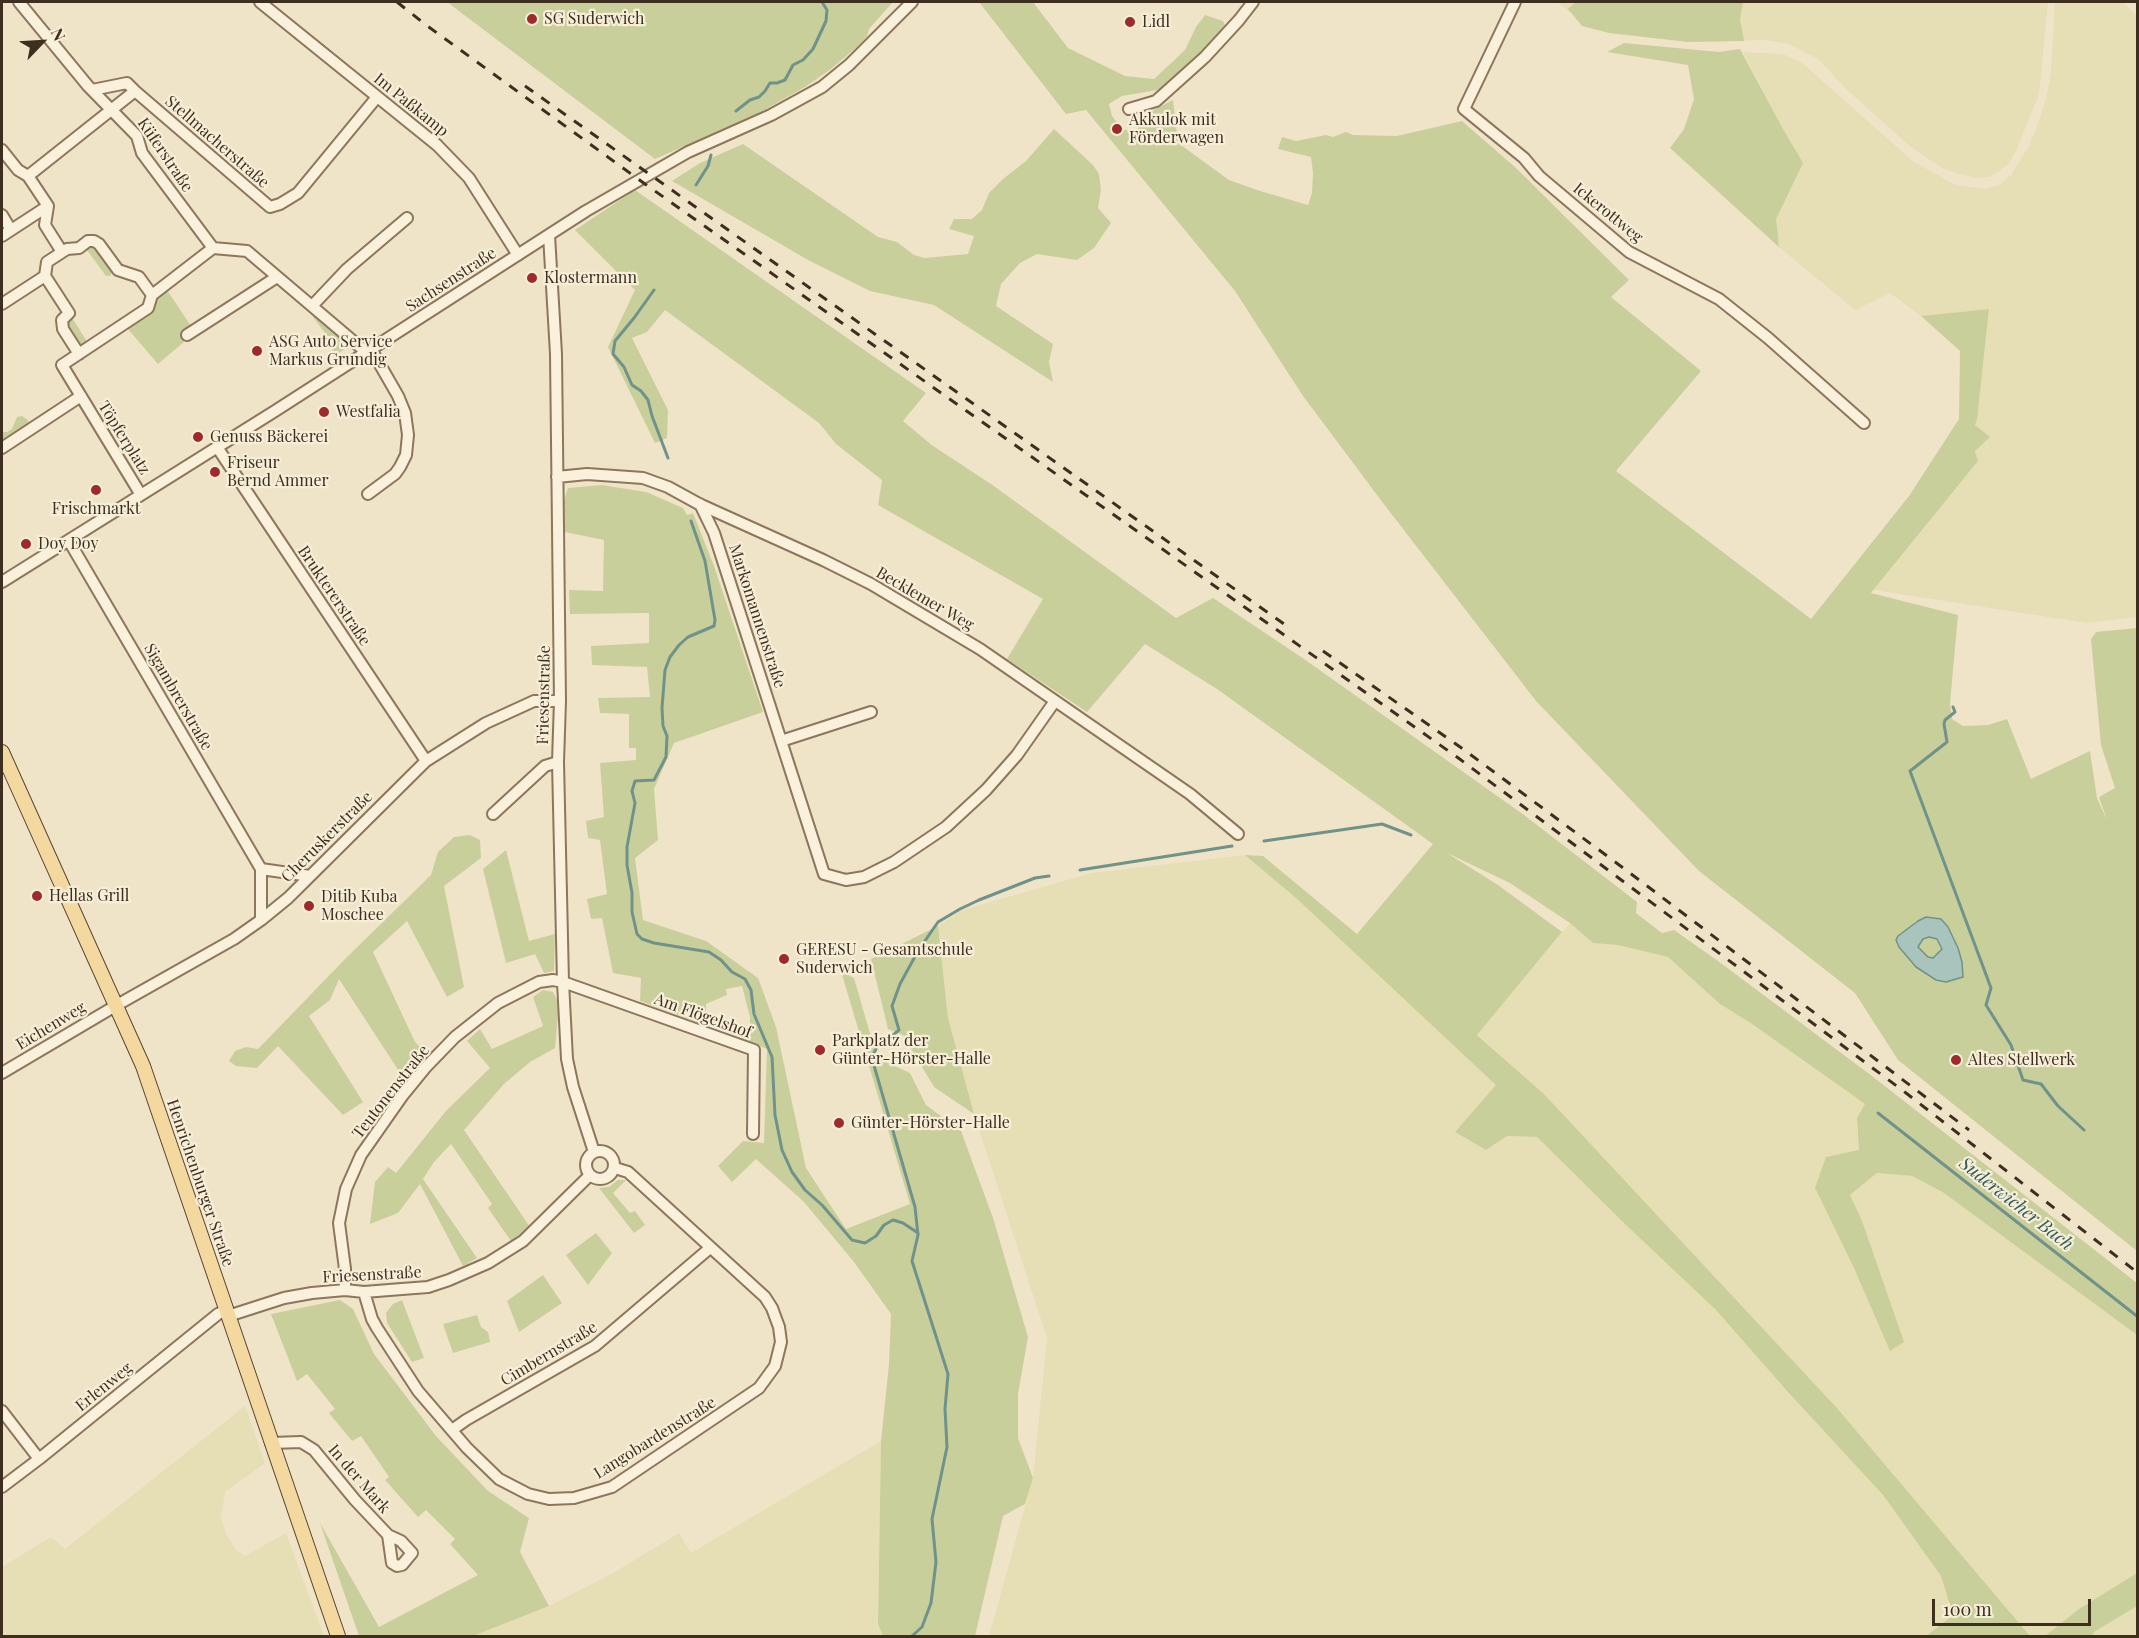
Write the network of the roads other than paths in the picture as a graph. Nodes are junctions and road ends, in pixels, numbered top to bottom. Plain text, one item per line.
1 (19, 2) edge
2 (260, 2) edge
3 (912, 2) edge
4 (1253, 2) edge
5 (1515, 2) edge
6 (92, 90) junction
7 (135, 91) junction
8 (377, 97) junction
9 (111, 109) junction
10 (1128, 109) dead end
11 (2, 150) edge
12 (28, 176) junction
13 (48, 206) junction
14 (2, 215) edge
15 (407, 218) dead end
16 (6, 233) edge
17 (549, 235) junction
18 (213, 248) junction
19 (62, 252) junction
20 (518, 255) junction
21 (45, 276) junction
22 (277, 277) junction
23 (152, 295) junction
24 (2, 304) edge
25 (312, 306) junction
26 (187, 335) dead end
27 (369, 350) junction
28 (79, 354) junction
29 (81, 396) junction
30 (1864, 423) dead end
31 (217, 447) junction
32 (2, 448) edge
33 (557, 477) junction
34 (368, 494) dead end
35 (141, 495) junction
36 (699, 504) junction
37 (69, 541) junction
38 (2, 582) edge
39 (560, 701) junction
40 (1055, 701) junction
41 (871, 712) dead end
42 (781, 741) junction
43 (2, 752) edge
44 (426, 761) junction
45 (558, 762) junction
46 (494, 814) dead end
47 (1238, 834) dead end
48 (261, 868) junction
49 (310, 876) junction
50 (261, 920) junction
51 (563, 982) junction
52 (117, 1005) junction
53 (2, 1073) edge
54 (753, 1134) dead end
55 (594, 1152) junction
56 (615, 1167) junction
57 (590, 1175) junction
58 (710, 1248) junction
59 (345, 1290) junction
60 (364, 1292) junction
61 (227, 1313) junction
62 (2, 1411) edge
63 (452, 1430) junction
64 (271, 1443) junction
65 (39, 1459) junction
66 (2, 1487) edge
67 (388, 1535) dead end
68 (338, 1636) edge

1 - 6 street
2 - 8 street, Im Paßkamp
3 - 17 street, Sachsenstraße
4 - 10 street
5 - 30 street, Ickerottweg
6 - 7 street
6 - 9 street
7 - 8 street, Stellmacherstraße
7 - 9 street
8 - 20 street, Im Paßkamp
9 - 12 street
9 - 18 street, Küferstraße
11 - 12 street
12 - 13 street
13 - 16 street
13 - 19 street
14 - 16 street
15 - 25 street
17 - 20 street, Sachsenstraße
17 - 33 street, Friesenstraße
18 - 22 street
18 - 23 street
19 - 21 street
19 - 23 street
20 - 27 street, Sachsenstraße
21 - 24 street
21 - 28 street
22 - 25 street
22 - 26 street
23 - 28 street
25 - 27 street
27 - 31 street, Sachsenstraße
27 - 34 street
28 - 29 street, Töpferplatz
29 - 32 street, Töpferplatz
29 - 35 street, Töpferplatz
31 - 35 street, Sachsenstraße
31 - 44 street, Bruktererstraße
33 - 36 street, Becklemer Weg
33 - 39 street, Friesenstraße
35 - 37 street, Sachsenstraße
36 - 40 street, Becklemer Weg
36 - 42 street, Markomannenstraße
37 - 38 street, Sachsenstraße
37 - 48 street, Sigambrerstraße
39 - 44 street, Cheruskerstraße
39 - 45 street, Friesenstraße
40 - 42 street, Markomannenstraße
40 - 47 street, Becklemer Weg
41 - 42 street
43 - 52 main road, Henrichenburger Straße
44 - 49 street, Cheruskerstraße
45 - 46 street
45 - 51 street, Friesenstraße
48 - 49 street
48 - 50 street
49 - 50 street, Cheruskerstraße
50 - 52 street, Cheruskerstraße
51 - 54 street, Am Flögelshof
51 - 55 street, Friesenstraße
51 - 59 street, Teutonenstraße
52 - 53 street, Eichenweg
52 - 61 main road, Henrichenburger Straße
55 - 56 street
55 - 57 street
56 - 57 street
56 - 58 street, Langobardenstraße
57 - 60 street, Friesenstraße
58 - 63 street, Cimbernstraße
58 - 63 street, Langobardenstraße
59 - 60 street, Friesenstraße
59 - 61 street, Friesenstraße
60 - 63 street, Langobardenstraße
61 - 64 main road, Henrichenburger Straße
61 - 65 street, Erlenweg
62 - 65 street
64 - 67 street, In der Mark
64 - 68 main road, Henrichenburger Straße
65 - 66 street, Erlenweg

